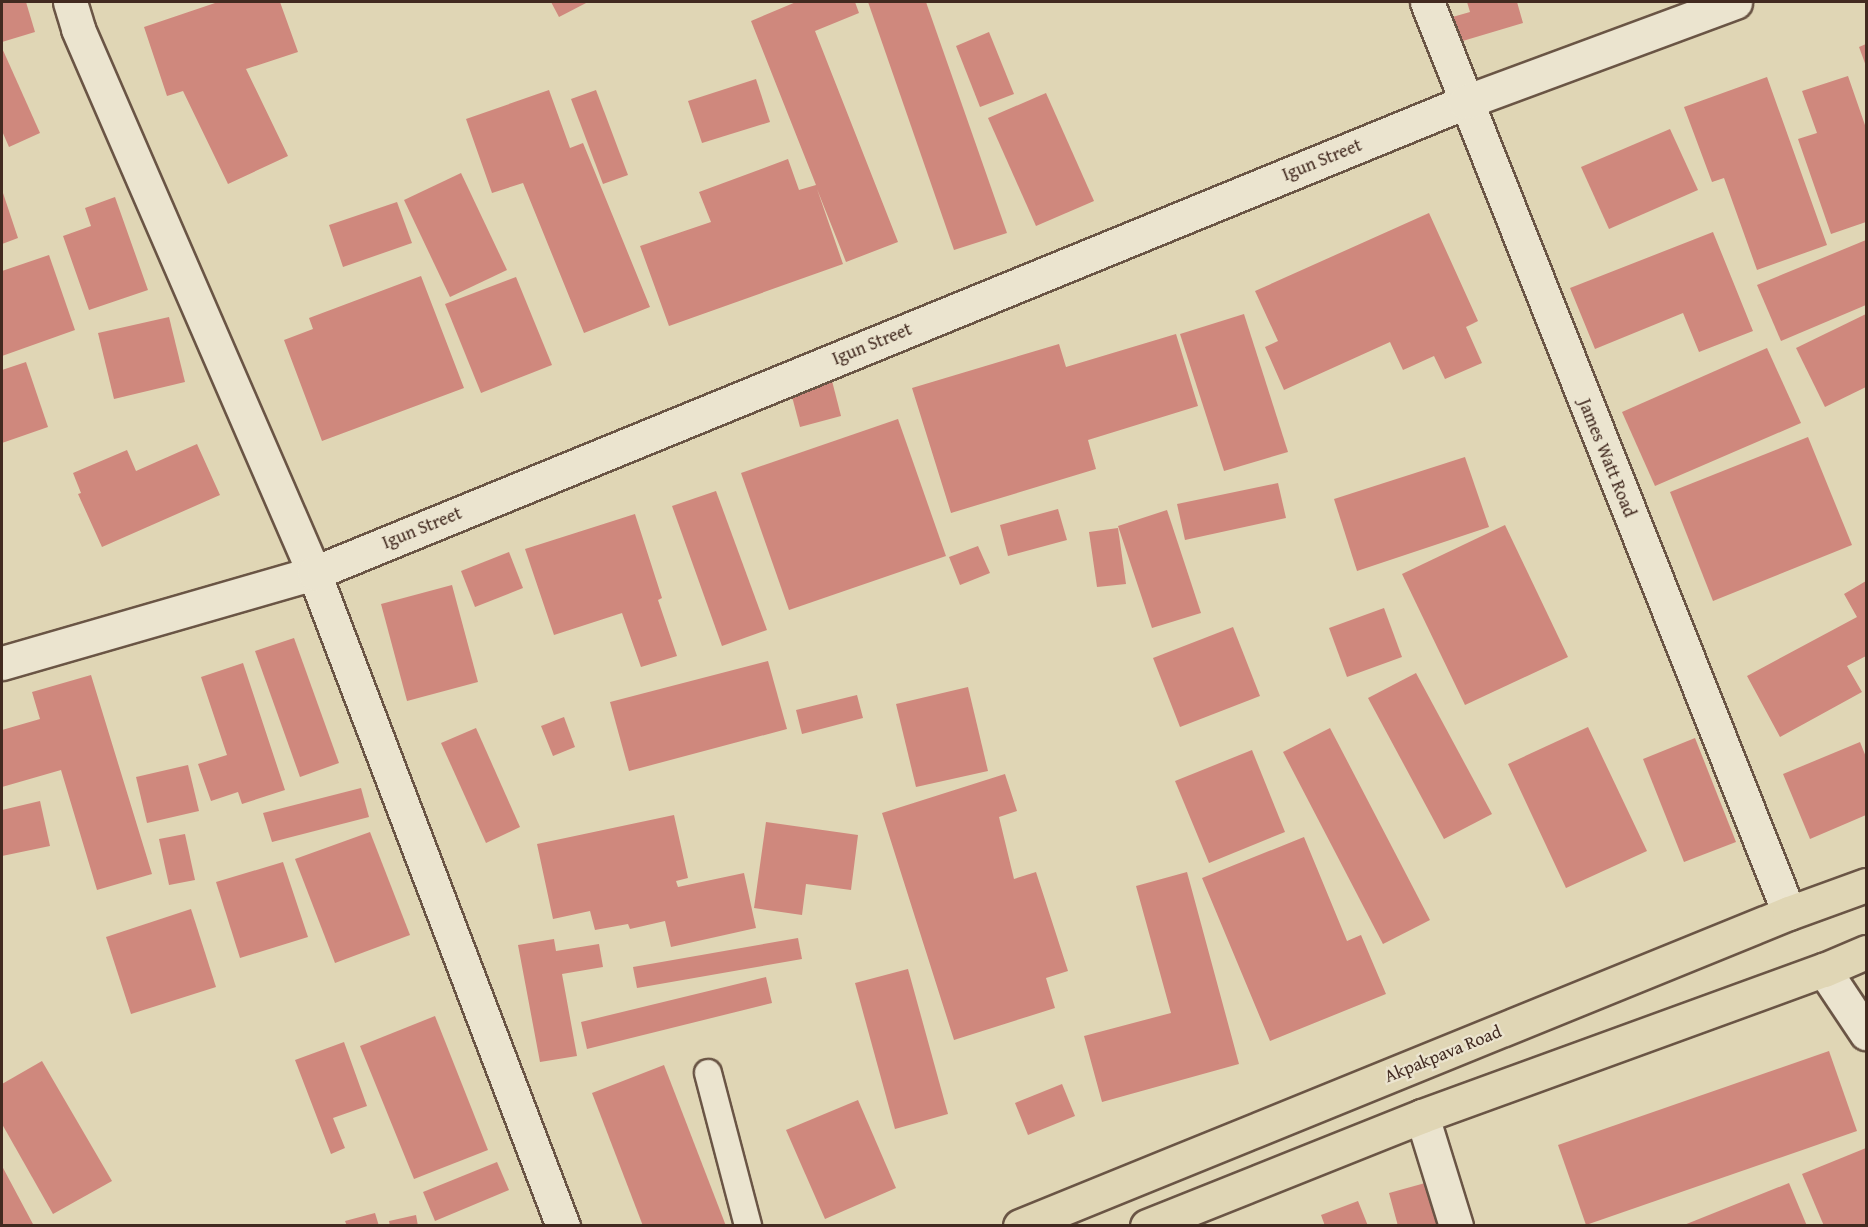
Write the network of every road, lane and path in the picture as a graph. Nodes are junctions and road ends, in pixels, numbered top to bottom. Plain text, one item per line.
1 (70, 2) edge
2 (1427, 2) edge
3 (1735, 2) edge
4 (1465, 102) junction
5 (314, 573) junction
6 (2, 663) edge
7 (1866, 885) edge
8 (1789, 913) junction
9 (1866, 952) edge
10 (1824, 970) junction
11 (1866, 1032) edge
12 (708, 1073) dead end
13 (1422, 1116) junction
14 (563, 1226) edge
15 (748, 1226) edge
16 (1020, 1226) edge
17 (1147, 1226) edge
18 (1456, 1226) edge

1 - 5 street
2 - 4 street, James Watt Road
3 - 4 street, Igun Street
4 - 5 street, Igun Street
4 - 8 street, James Watt Road
5 - 6 street, Igun Street
5 - 14 street
7 - 8 highway, Akpakpava Road
8 - 16 highway, Akpakpava Road
9 - 10 highway
10 - 11 street
10 - 13 highway
12 - 15 lane
13 - 17 highway
13 - 18 street

